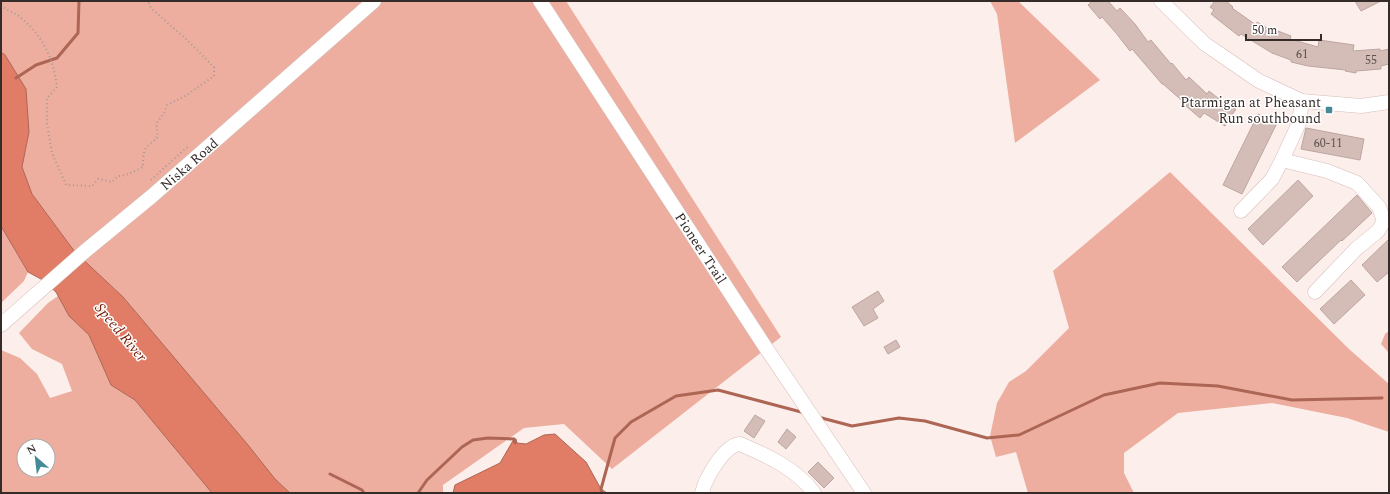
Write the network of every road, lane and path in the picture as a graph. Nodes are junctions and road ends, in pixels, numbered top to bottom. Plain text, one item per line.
1 (148, 1) edge
2 (374, 1) edge
3 (540, 1) edge
4 (1161, 1) edge
5 (1, 5) edge
6 (1302, 101) junction
7 (1389, 102) edge
8 (1282, 160) junction
9 (1241, 211) dead end
10 (1316, 292) dead end
11 (1, 325) edge
12 (702, 493) edge
13 (814, 493) edge
14 (864, 493) edge

1 - 5 path
2 - 11 street, Niska Road
3 - 14 street, Pioneer Trail
4 - 6 street
6 - 7 street
6 - 8 street
8 - 9 street
8 - 10 street
12 - 13 street

